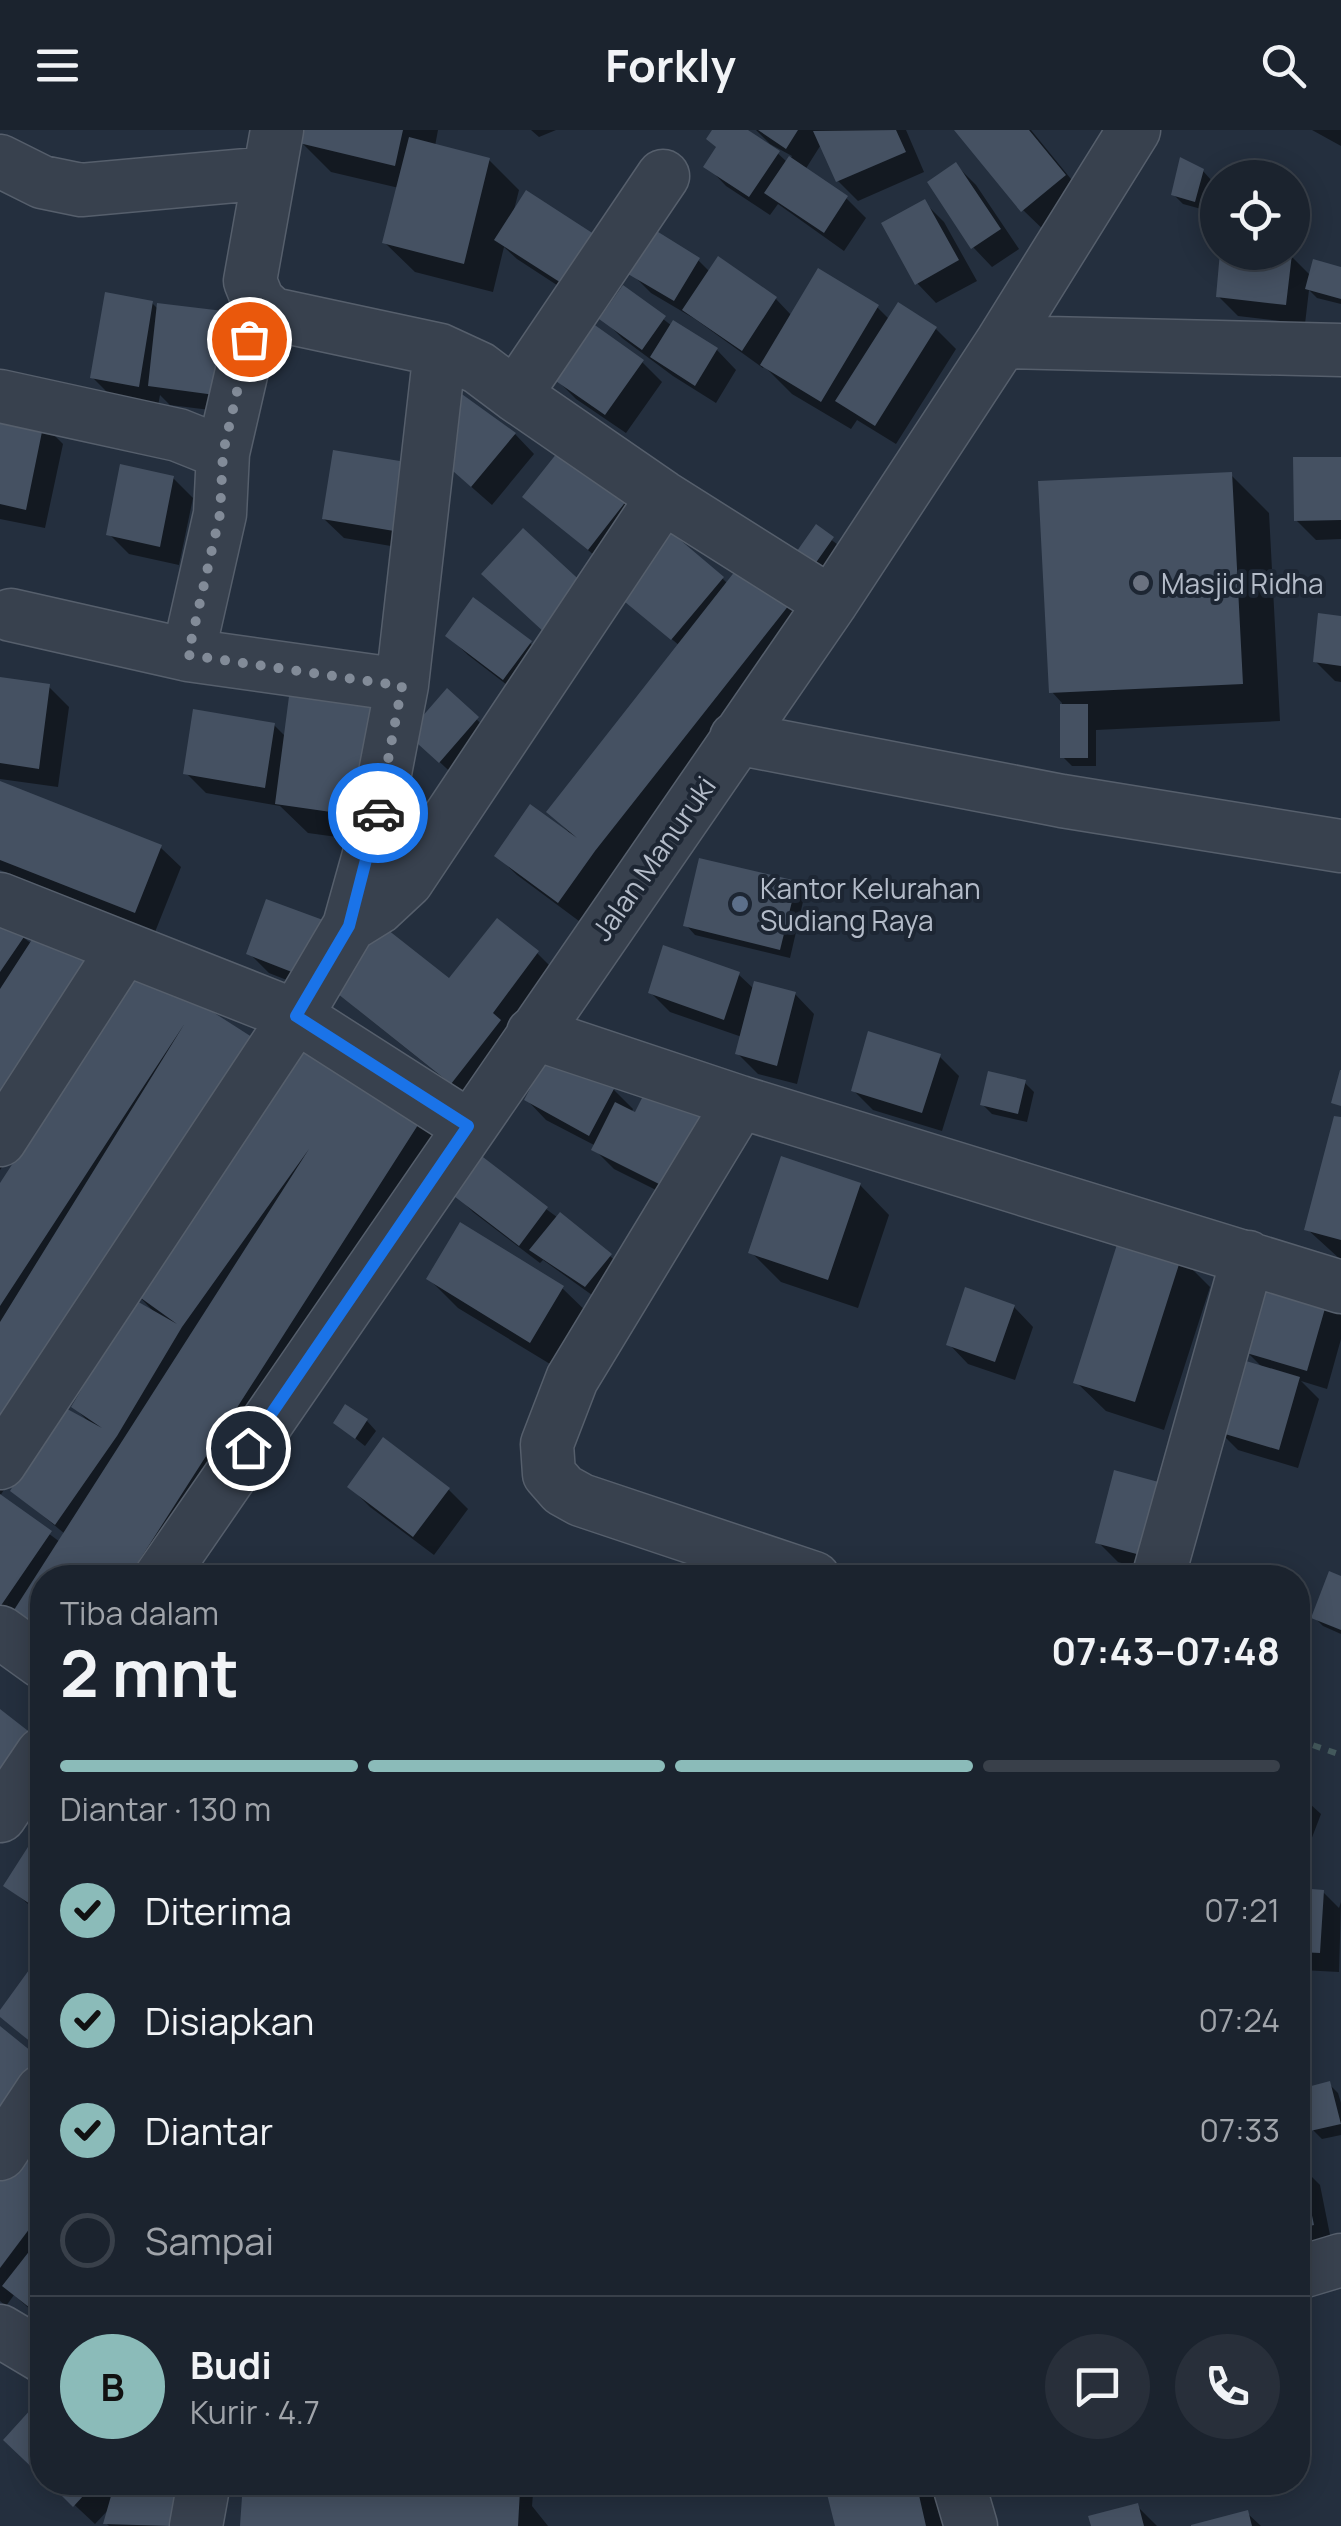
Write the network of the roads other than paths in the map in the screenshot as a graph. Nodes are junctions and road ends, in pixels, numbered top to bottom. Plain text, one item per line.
1 (1134, 130) edge
2 (273, 152) edge
3 (0, 161) edge
4 (663, 176) dead end
5 (258, 301) junction
6 (1002, 342) junction
7 (440, 350) junction
8 (1341, 350) edge
9 (0, 396) edge
10 (515, 396) junction
11 (223, 453) junction
12 (662, 498) junction
13 (831, 603) junction
14 (11, 614) dead end
15 (188, 655) junction
16 (402, 686) junction
17 (736, 738) junction
18 (1341, 846) edge
19 (0, 899) edge
20 (349, 926) junction
21 (124, 948) junction
22 (296, 1016) junction
23 (532, 1033) junction
24 (740, 1102) junction
25 (468, 1126) junction
26 (0, 1140) edge
27 (1248, 1257) junction
28 (1341, 1287) edge
29 (0, 1464) edge
30 (169, 1565) edge
31 (775, 1565) edge
32 (1162, 1565) edge
33 (0, 1632) edge
34 (30, 1653) edge
35 (30, 1772) edge
36 (0, 1816) edge
37 (30, 2109) edge
38 (0, 2154) edge
39 (1341, 2260) edge
40 (1310, 2269) edge
41 (0, 2331) edge
42 (30, 2349) edge
43 (202, 2495) edge
44 (962, 2495) edge
45 (196, 2526) edge
46 (971, 2526) edge

1 - 6 street, Jalan Manuruki
2 - 3 street
2 - 5 street
4 - 10 street
5 - 7 street
5 - 11 street
6 - 8 street
6 - 13 street, Jalan Manuruki
7 - 10 street
7 - 16 street
9 - 11 street
10 - 12 street
11 - 15 street
12 - 13 street
12 - 20 street
13 - 17 street, Jalan Manuruki
14 - 15 street
15 - 16 street
16 - 20 street
17 - 18 street
17 - 23 street, Jalan Manuruki
19 - 21 street
20 - 22 street
21 - 22 street
21 - 26 street
22 - 25 street
22 - 29 street
23 - 24 street
23 - 25 street, Jalan Manuruki
24 - 27 street
24 - 31 street
25 - 30 street, Jalan Manuruki
27 - 28 street
27 - 32 street
33 - 34 street
35 - 36 street
37 - 38 street
39 - 40 street
41 - 42 street
43 - 45 street
44 - 46 street

